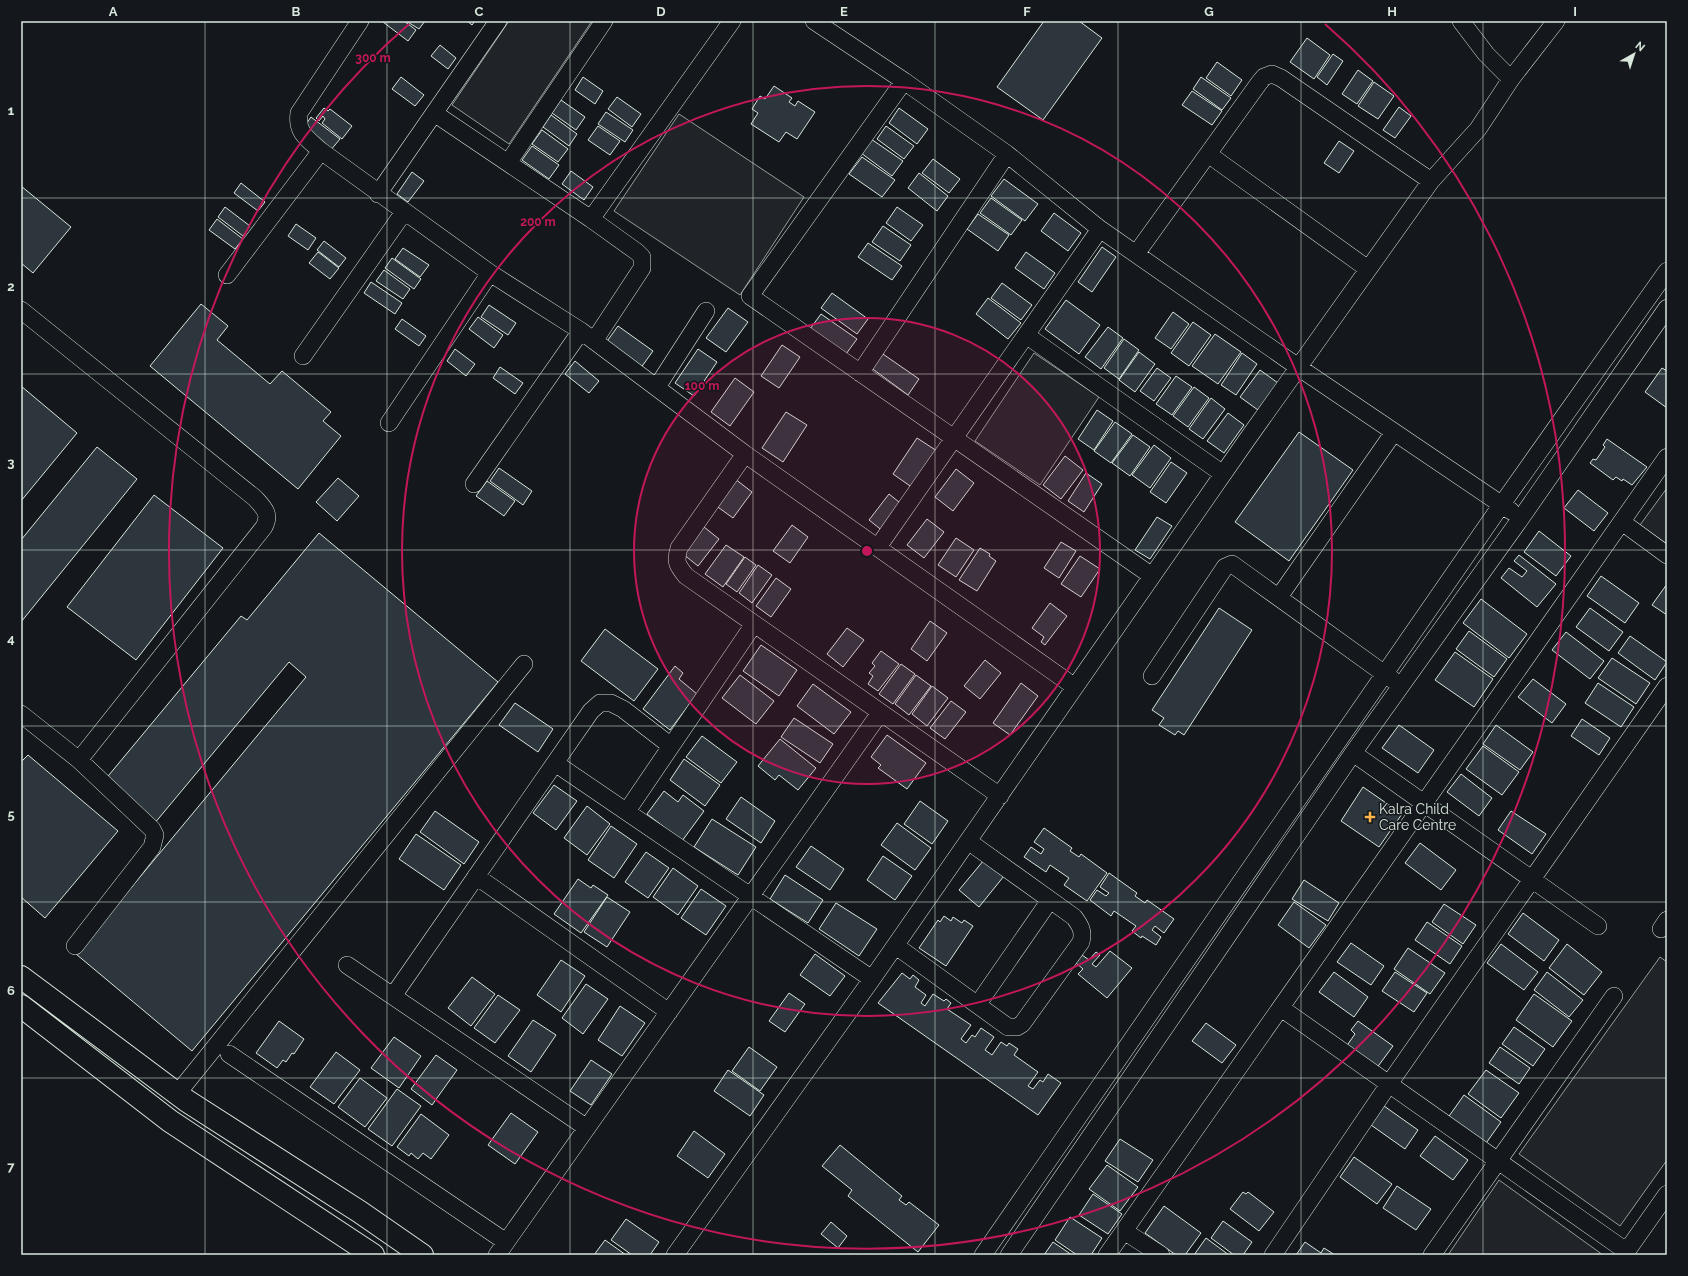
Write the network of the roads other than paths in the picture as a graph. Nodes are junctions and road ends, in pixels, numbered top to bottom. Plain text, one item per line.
1 (360, 21) edge
2 (498, 21) edge
3 (604, 21) edge
4 (732, 21) edge
5 (814, 21) edge
6 (1461, 21) edge
7 (1556, 21) edge
8 (1512, 79) junction
9 (904, 81) junction
10 (434, 113) junction
11 (321, 151) junction
12 (1007, 154) junction
13 (1208, 154) junction
14 (508, 163) junction
15 (1431, 181) junction
16 (378, 194) junction
17 (404, 212) junction
18 (591, 219) junction
19 (1100, 229) junction
20 (1136, 254) junction
21 (1368, 269) junction
22 (1667, 271) edge
23 (490, 273) junction
24 (227, 275) dead end
25 (1667, 308) edge
26 (21, 310) edge
27 (706, 311) dead end
28 (581, 331) junction
29 (1026, 335) junction
30 (594, 341) junction
31 (303, 356) dead end
32 (1298, 367) junction
33 (860, 373) junction
34 (657, 387) junction
35 (389, 423) dead end
36 (1394, 432) junction
37 (955, 438) junction
38 (745, 454) junction
39 (1667, 457) edge
40 (1223, 474) junction
41 (474, 484) dead end
42 (1502, 504) junction
43 (1521, 518) junction
44 (1622, 522) junction
45 (878, 547) junction
46 (1667, 555) edge
47 (1152, 576) junction
48 (1279, 597) junction
49 (754, 624) junction
50 (524, 664) dead end
51 (1385, 674) junction
52 (1152, 676) dead end
53 (1401, 686) junction
54 (1667, 686) edge
55 (1075, 687) junction
56 (880, 713) junction
57 (21, 714) edge
58 (671, 746) junction
59 (1353, 753) junction
60 (78, 760) junction
61 (555, 763) junction
62 (1000, 796) junction
63 (1424, 804) junction
64 (626, 812) junction
65 (968, 841) junction
66 (476, 876) junction
67 (1532, 879) junction
68 (751, 896) junction
69 (1050, 900) junction
70 (1598, 926) dead end
71 (75, 946) dead end
72 (896, 946) junction
73 (347, 965) dead end
74 (21, 977) edge
75 (872, 978) junction
76 (393, 996) junction
77 (1614, 996) dead end
78 (978, 1004) junction
79 (21, 1006) edge
80 (1281, 1008) junction
81 (669, 1012) junction
82 (229, 1054) dead end
83 (1388, 1084) junction
84 (177, 1094) junction
85 (587, 1128) junction
86 (1498, 1162) junction
87 (1667, 1194) edge
88 (1124, 1231) junction
89 (502, 1249) edge
90 (1625, 1253) edge
91 (373, 1255) edge
92 (422, 1255) edge
93 (675, 1255) edge
94 (983, 1255) edge
95 (1009, 1255) edge
96 (1107, 1255) edge
97 (1161, 1255) edge
98 (1273, 1255) edge
99 (1432, 1255) edge

1 - 11 street
2 - 10 street
3 - 14 street
4 - 18 street
5 - 9 street
6 - 8 street
7 - 8 street
8 - 15 street
9 - 12 street
9 - 33 street
10 - 14 street
10 - 16 street
11 - 16 street
11 - 24 street
12 - 19 street
12 - 33 street
13 - 15 street
13 - 20 street
13 - 21 street
14 - 18 street
15 - 21 street
16 - 17 street
17 - 23 street
17 - 31 street
18 - 30 street
19 - 20 street
19 - 29 street
20 - 32 street
21 - 32 street
22 - 42 street
23 - 28 street
23 - 35 street
25 - 43 street
26 - 60 street
27 - 34 street
28 - 30 street
28 - 41 street
29 - 37 street
29 - 40 street
30 - 34 street
32 - 36 street
32 - 40 street
33 - 37 street
34 - 38 street
36 - 42 street
36 - 48 street
37 - 45 street
37 - 47 street
38 - 45 street
38 - 49 street
39 - 44 street
40 - 47 street
42 - 43 street
42 - 51 street
43 - 53 street
44 - 46 street
44 - 63 street
45 - 55 street
47 - 55 street
48 - 51 street
48 - 52 street
49 - 56 street
49 - 58 street
50 - 84 street
51 - 53 street
51 - 94 street
53 - 59 street
54 - 67 street
55 - 62 street
56 - 62 street
56 - 68 street
57 - 60 street
58 - 61 street
58 - 64 street
59 - 63 street
59 - 95 street
60 - 71 street
61 - 64 street
61 - 66 street
62 - 65 street
63 - 67 street
63 - 80 street
64 - 68 street
65 - 69 street
65 - 72 street
66 - 76 street
66 - 81 street
67 - 70 street
67 - 83 street
68 - 75 street
68 - 81 street
69 - 78 street
69 - 78 street
72 - 75 street
72 - 78 street
73 - 76 street
74 - 84 main road
75 - 93 street
76 - 85 street
77 - 86 street
79 - 91 main road
80 - 83 street
80 - 88 street
81 - 85 street
82 - 89 street
83 - 86 street
83 - 98 street
84 - 92 main road
85 - 89 street
86 - 90 street
86 - 99 street
87 - 90 street
88 - 96 street
88 - 97 street

